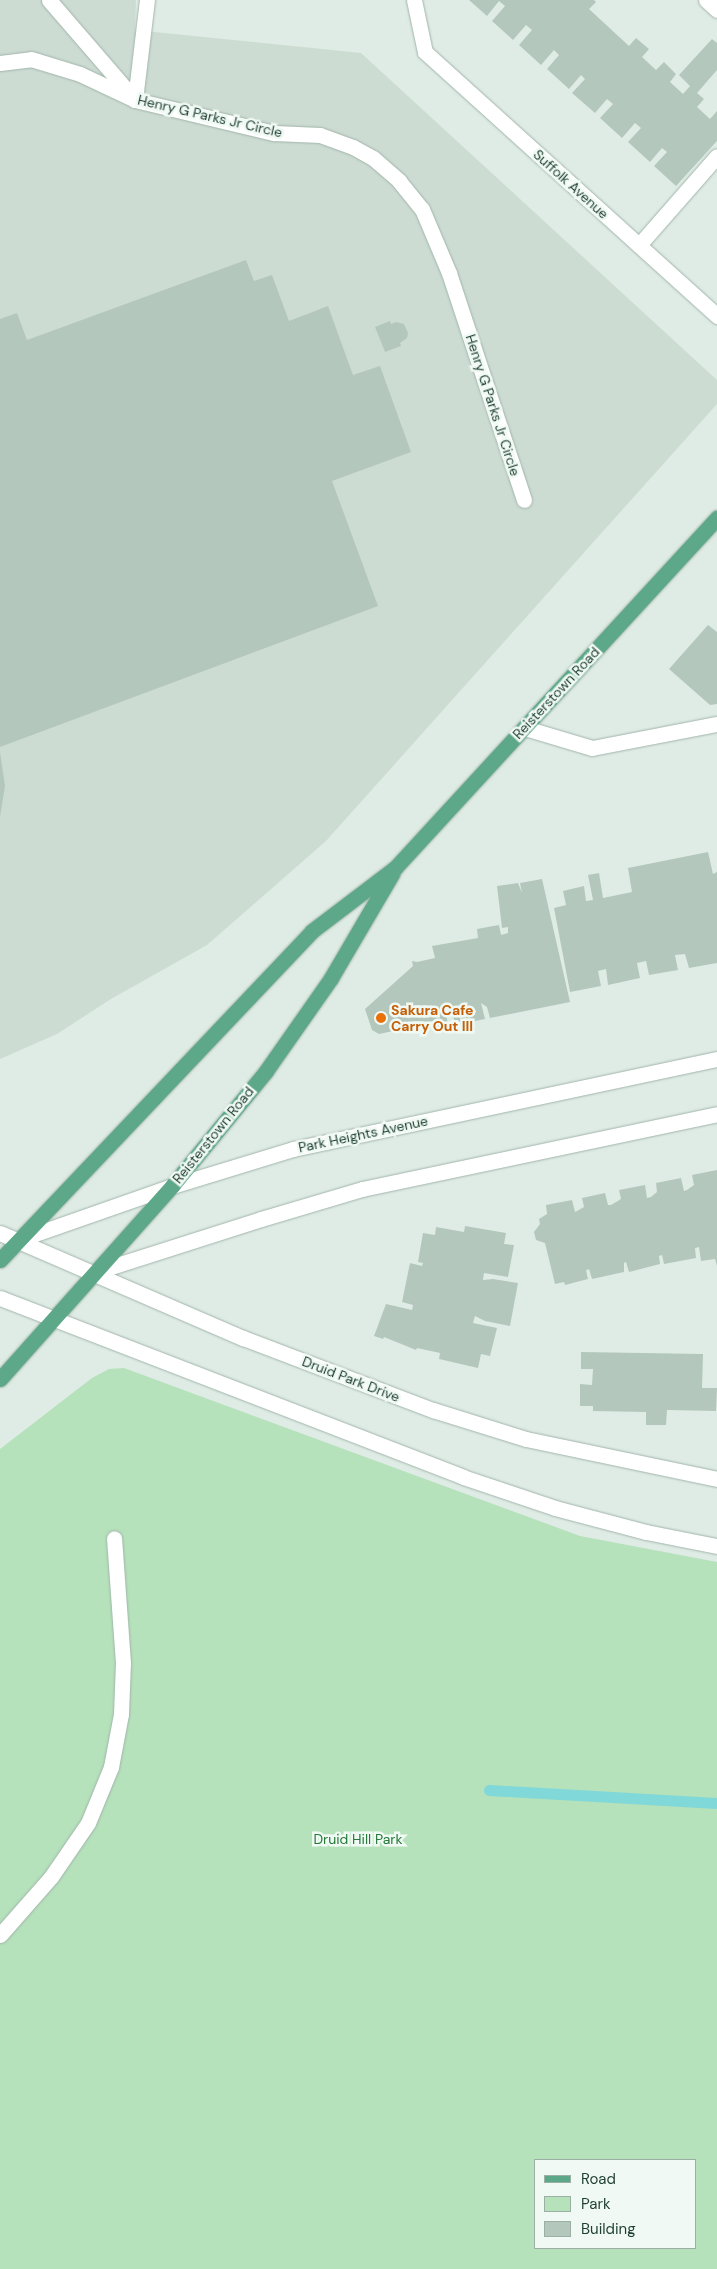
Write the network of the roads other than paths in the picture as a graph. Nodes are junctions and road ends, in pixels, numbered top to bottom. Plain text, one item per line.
1 (49, 0) edge
2 (147, 0) edge
3 (414, 0) edge
4 (706, 0) edge
5 (717, 10) edge
6 (0, 63) edge
7 (135, 100) junction
8 (717, 156) edge
9 (639, 246) junction
10 (717, 316) edge
11 (524, 500) dead end
12 (717, 518) edge
13 (717, 724) edge
14 (525, 728) junction
15 (395, 868) junction
16 (717, 1060) edge
17 (717, 1114) edge
18 (172, 1186) junction
19 (0, 1232) edge
20 (18, 1240) junction
21 (0, 1260) edge
22 (95, 1272) junction
23 (0, 1298) edge
24 (54, 1319) junction
25 (0, 1379) edge
26 (717, 1479) edge
27 (114, 1538) dead end
28 (717, 1546) edge
29 (0, 1935) edge

1 - 7 main road
2 - 7 main road
3 - 9 main road, Suffolk Avenue
4 - 5 main road
6 - 7 main road, Henry G Parks Jr Circle
7 - 11 main road, Henry G Parks Jr Circle
8 - 9 main road
9 - 10 main road, Suffolk Avenue
12 - 14 main road, Reisterstown Road
13 - 14 main road
14 - 15 main road, Reisterstown Road
15 - 18 main road, Reisterstown Road
15 - 20 main road, Reisterstown Road
16 - 18 main road, Park Heights Avenue
17 - 22 main road
18 - 20 main road, Park Heights Avenue
18 - 22 main road, Reisterstown Road
19 - 20 main road, Druid Park Drive
20 - 21 main road, Reisterstown Road
20 - 22 main road, Druid Park Drive
22 - 24 main road, Reisterstown Road
22 - 26 main road, Druid Park Drive
23 - 24 main road
24 - 25 main road, Reisterstown Road
24 - 28 main road
27 - 29 main road

